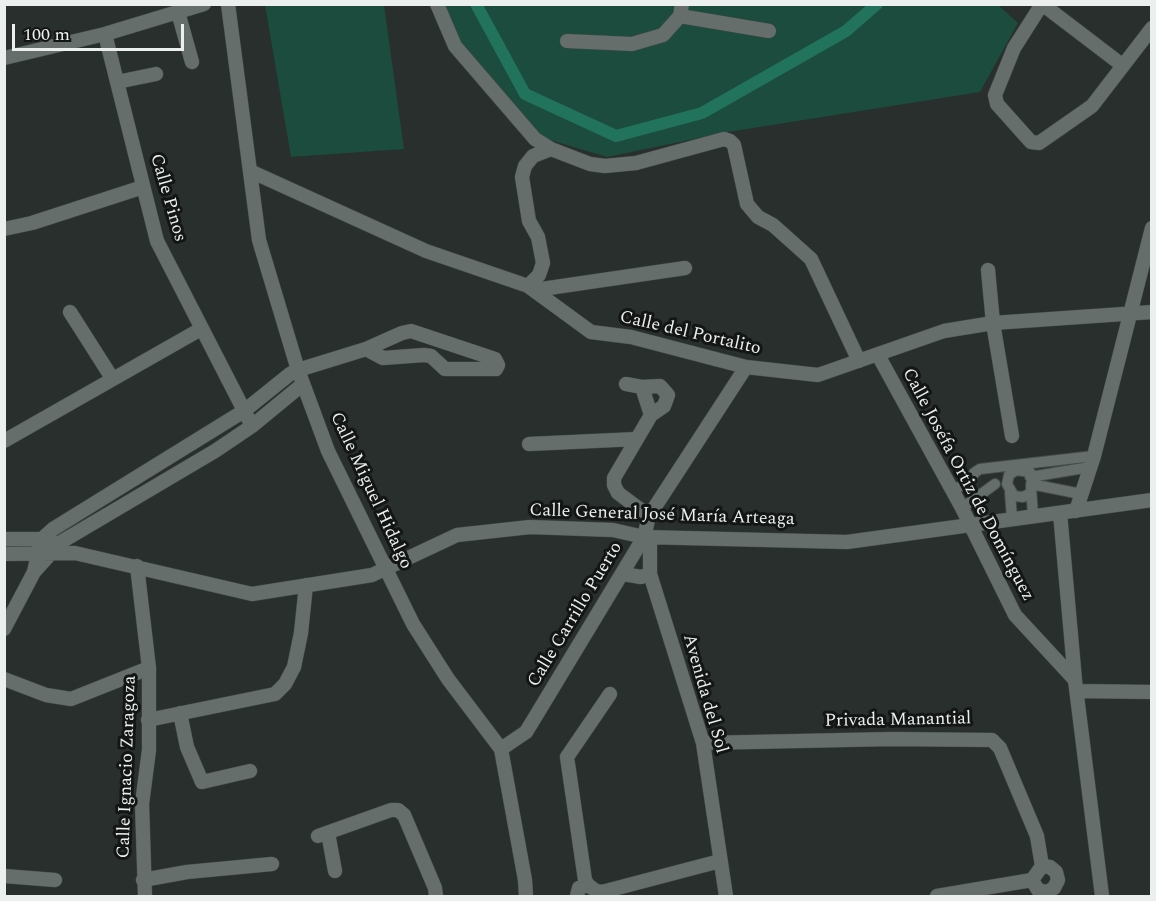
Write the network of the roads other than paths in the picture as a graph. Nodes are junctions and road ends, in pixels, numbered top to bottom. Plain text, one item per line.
1 (204, 4) edge
2 (228, 4) edge
3 (437, 4) edge
4 (1042, 4) edge
5 (681, 10) edge
6 (178, 12) junction
7 (1152, 28) edge
8 (769, 31) dead end
9 (105, 34) junction
10 (567, 41) dead end
11 (4, 58) edge
12 (192, 62) dead end
13 (1122, 65) junction
14 (156, 74) dead end
15 (117, 82) junction
16 (551, 149) junction
17 (250, 171) junction
18 (143, 187) junction
19 (1152, 228) edge
20 (4, 229) edge
21 (685, 268) dead end
22 (988, 270) dead end
23 (532, 288) junction
24 (70, 312) dead end
25 (1130, 312) junction
26 (1152, 312) edge
27 (993, 323) junction
28 (201, 329) junction
29 (366, 349) junction
30 (878, 355) junction
31 (859, 361) junction
32 (746, 367) junction
33 (298, 370) junction
34 (112, 378) junction
35 (279, 383) junction
36 (303, 384) junction
37 (626, 384) dead end
38 (642, 387) junction
39 (289, 396) junction
40 (244, 411) junction
41 (651, 415) junction
42 (252, 426) junction
43 (205, 435) junction
44 (1012, 436) dead end
45 (637, 439) junction
46 (4, 441) edge
47 (529, 444) dead end
48 (214, 451) junction
49 (1092, 461) junction
50 (972, 478) junction
51 (1030, 478) junction
52 (995, 484) junction
53 (1008, 488) junction
54 (952, 492) junction
55 (1081, 494) junction
56 (1152, 500) edge
57 (962, 508) junction
58 (1076, 511) junction
59 (1060, 513) junction
60 (649, 516) junction
61 (1033, 516) junction
62 (71, 517) junction
63 (1012, 519) junction
64 (969, 526) junction
65 (76, 533) junction
66 (647, 537) junction
67 (43, 538) junction
68 (4, 539) edge
69 (58, 547) junction
70 (37, 553) junction
71 (4, 554) edge
72 (137, 566) junction
73 (387, 568) junction
74 (34, 572) junction
75 (623, 574) junction
76 (650, 574) junction
77 (306, 585) junction
78 (4, 629) edge
79 (148, 668) junction
80 (4, 679) edge
81 (1076, 685) junction
82 (1152, 691) edge
83 (610, 694) dead end
84 (180, 713) junction
85 (148, 720) junction
86 (703, 743) junction
87 (501, 749) junction
88 (250, 771) dead end
89 (720, 861) junction
90 (272, 864) dead end
91 (1042, 866) junction
92 (335, 871) dead end
93 (4, 876) edge
94 (55, 880) dead end
95 (143, 880) junction
96 (1032, 880) junction
97 (593, 891) edge
98 (145, 897) edge
99 (436, 897) edge
100 (526, 897) edge
101 (577, 897) edge
102 (726, 897) edge
103 (937, 897) edge
104 (1102, 897) edge

1 - 6 street
2 - 17 street, Calle Miguel Hidalgo
3 - 16 street
4 - 13 street
4 - 13 street
5 - 8 street
5 - 10 street
6 - 9 street
6 - 12 street
7 - 13 street
9 - 11 street
9 - 15 street, Calle Pinos
14 - 15 street
15 - 18 street, Calle Pinos
16 - 23 street
16 - 31 street
17 - 23 street, Calle del Portalito
17 - 33 street, Calle Miguel Hidalgo
18 - 20 street
18 - 28 street, Calle Pinos
19 - 25 street
21 - 23 street
22 - 27 street
23 - 32 street, Calle del Portalito
24 - 34 street
25 - 26 street, Calle del Portalito
25 - 27 street, Calle del Portalito
25 - 49 street
27 - 30 street, Calle del Portalito
27 - 44 street
28 - 34 street
28 - 40 street, Calle Pinos
29 - 29 street
29 - 33 street
30 - 31 street, Calle del Portalito
30 - 54 street, Calle Joséfa Ortiz de Domínguez
31 - 32 street, Calle del Portalito
32 - 60 street, Calle Carrillo Puerto
33 - 35 street
33 - 36 street, Calle Miguel Hidalgo
34 - 46 street
35 - 39 street
35 - 40 street
36 - 39 street
36 - 73 street, Calle Miguel Hidalgo
37 - 38 street
38 - 41 street
38 - 41 street
39 - 42 street
40 - 42 street, Calle Pinos
40 - 43 street
41 - 45 street
42 - 48 street
43 - 48 street
43 - 62 street
45 - 47 street
45 - 60 street
48 - 65 street
49 - 51 street
49 - 55 street
50 - 51 street
50 - 52 street
50 - 54 street
51 - 53 street
51 - 53 street
51 - 55 street
51 - 61 street
52 - 53 street
52 - 57 street
53 - 63 street
54 - 57 street, Calle Joséfa Ortiz de Domínguez
55 - 58 street
56 - 58 street, Calle General José María Arteaga
57 - 64 street, Calle Joséfa Ortiz de Domínguez
58 - 59 street, Calle General José María Arteaga
59 - 61 street, Calle General José María Arteaga
59 - 81 street
60 - 66 street, Calle Carrillo Puerto
61 - 63 street, Calle General José María Arteaga
62 - 65 street
62 - 67 street
63 - 64 street, Calle General José María Arteaga
64 - 66 street, Calle General José María Arteaga
64 - 81 street, Calle Joséfa Ortiz de Domínguez
65 - 69 street
66 - 73 street, Calle General José María Arteaga
66 - 75 street, Calle Carrillo Puerto
66 - 76 street, Avenida del Sol
67 - 68 street, Calle General José María Arteaga
67 - 69 street, Calle General José María Arteaga
67 - 70 street
69 - 70 street, Calle General José María Arteaga
69 - 72 street, Calle General José María Arteaga
69 - 74 street
70 - 71 street, Calle General José María Arteaga
70 - 74 street
72 - 77 street, Calle General José María Arteaga
72 - 79 street, Calle Ignacio Zaragoza
73 - 77 street, Calle General José María Arteaga
73 - 87 street, Calle Miguel Hidalgo
74 - 78 street
75 - 76 street
75 - 87 street, Calle Carrillo Puerto
76 - 86 street, Avenida del Sol
77 - 84 street
79 - 80 street
79 - 85 street, Calle Ignacio Zaragoza
81 - 82 street
81 - 104 street
83 - 97 street
84 - 85 street
84 - 88 street
85 - 95 street, Calle Ignacio Zaragoza
86 - 89 street, Avenida del Sol
86 - 91 street, Privada Manantial
87 - 100 street, Calle Miguel Hidalgo
89 - 97 street
89 - 102 street, Avenida del Sol
90 - 95 street
91 - 96 street
91 - 96 street, Privada Manantial
92 - 99 street
93 - 94 street
95 - 98 street, Calle Ignacio Zaragoza
96 - 103 street, Privada Manantial
97 - 101 street

